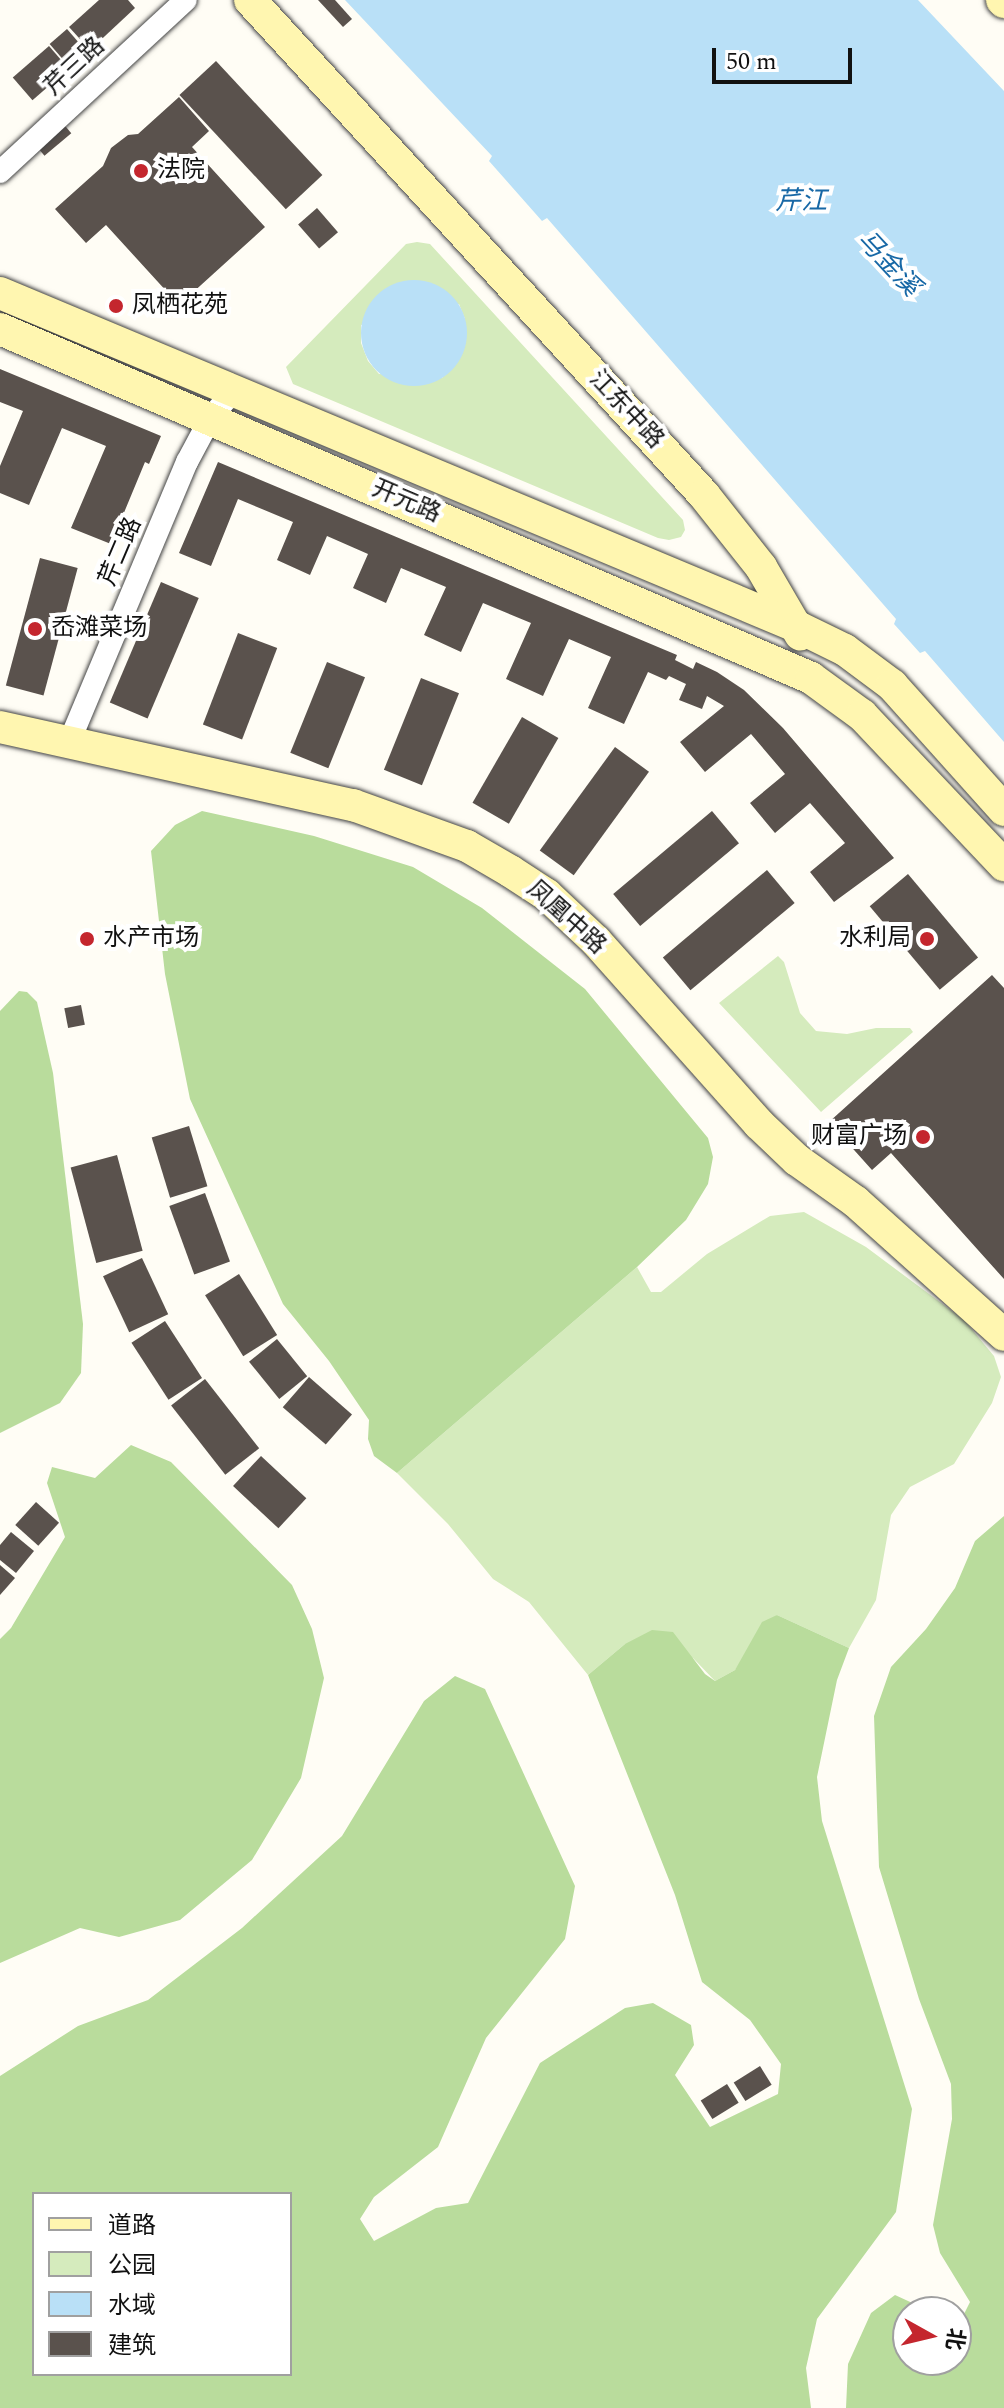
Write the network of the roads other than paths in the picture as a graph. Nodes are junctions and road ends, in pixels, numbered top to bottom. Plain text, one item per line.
1 (186, 0) edge
2 (250, 0) edge
3 (0, 172) edge
4 (0, 293) edge
5 (0, 329) edge
6 (232, 393) junction
7 (211, 417) junction
8 (798, 627) junction
9 (811, 678) junction
10 (0, 727) edge
11 (70, 740) junction
12 (1004, 810) edge
13 (1004, 865) edge
14 (1004, 1335) edge

1 - 3 street, 芹三路
2 - 8 main road, 江东中路
4 - 6 main road, 开元路
5 - 7 main road, 开元路
6 - 7 street, 芹二路
6 - 8 main road, 开元路
7 - 9 main road, 开元路
7 - 11 street, 芹二路
8 - 9 main road
8 - 12 main road
9 - 13 main road
10 - 11 main road
11 - 14 main road

